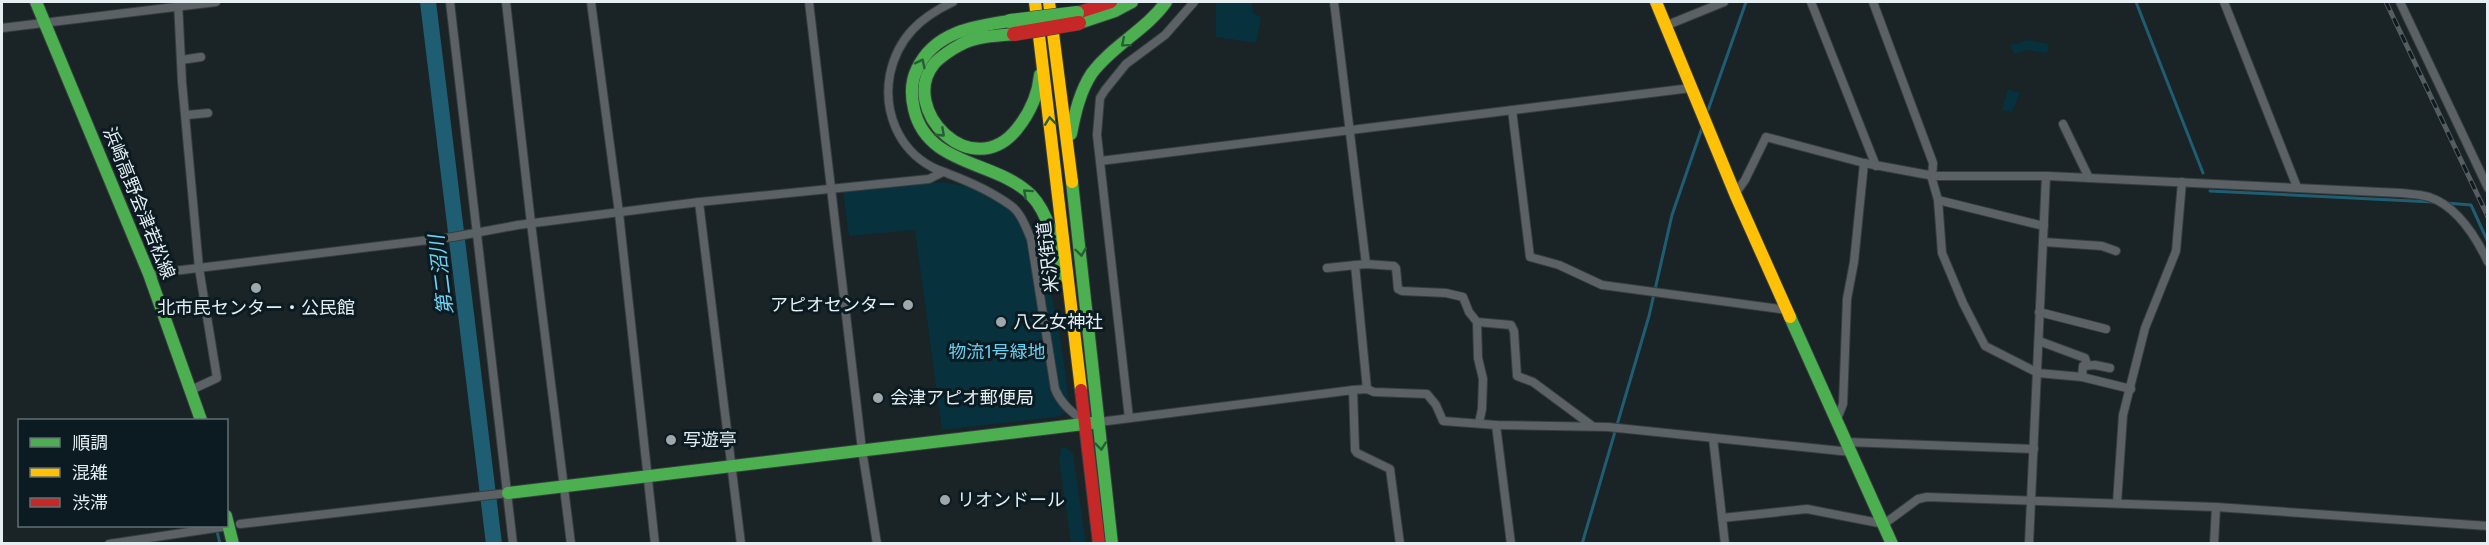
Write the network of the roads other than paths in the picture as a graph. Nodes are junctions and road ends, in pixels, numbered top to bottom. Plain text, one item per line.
1 (36, 2) edge
2 (216, 2) edge
3 (450, 2) edge
4 (506, 2) edge
5 (591, 2) edge
6 (809, 2) edge
7 (953, 2) edge
8 (1035, 2) edge
9 (1049, 2) edge
10 (1111, 2) edge
11 (1132, 2) edge
12 (1166, 2) edge
13 (1194, 2) edge
14 (1334, 2) edge
15 (1656, 2) edge
16 (1724, 2) edge
17 (1811, 2) edge
18 (1873, 2) edge
19 (2223, 2) edge
20 (2400, 2) edge
21 (179, 4) edge
22 (1078, 18) junction
23 (45, 22) junction
24 (1665, 26) junction
25 (2, 28) edge
26 (1012, 28) junction
27 (1041, 49) junction
28 (201, 57) dead end
29 (181, 60) junction
30 (1691, 88) junction
31 (1512, 110) junction
32 (208, 113) dead end
33 (187, 115) junction
34 (2063, 124) dead end
35 (1350, 130) junction
36 (1068, 152) junction
37 (1100, 161) junction
38 (1864, 163) junction
39 (1876, 166) junction
40 (943, 172) junction
41 (1934, 176) junction
42 (2046, 176) junction
43 (2089, 178) junction
44 (2182, 182) junction
45 (2297, 187) junction
46 (2487, 188) edge
47 (830, 189) junction
48 (1735, 194) junction
49 (1938, 200) junction
50 (699, 202) junction
51 (619, 213) junction
52 (531, 224) junction
53 (2044, 226) junction
54 (476, 231) junction
55 (2044, 242) junction
56 (2116, 251) dead end
57 (2487, 262) edge
58 (1366, 264) junction
59 (1355, 265) junction
60 (199, 268) junction
61 (1327, 268) dead end
62 (149, 274) junction
63 (1787, 310) junction
64 (2040, 312) junction
65 (1477, 322) junction
66 (2106, 329) dead end
67 (2039, 341) junction
68 (2087, 364) junction
69 (1078, 367) junction
70 (2110, 368) dead end
71 (2038, 373) junction
72 (2082, 377) junction
73 (1366, 389) junction
74 (2131, 389) junction
75 (191, 390) junction
76 (1353, 390) junction
77 (1129, 418) junction
78 (201, 419) edge
79 (1837, 419) junction
80 (1092, 423) junction
81 (1479, 423) junction
82 (1496, 425) junction
83 (1592, 426) junction
84 (1713, 438) junction
85 (1849, 447) junction
86 (2034, 448) junction
87 (862, 450) junction
88 (733, 466) junction
89 (646, 476) junction
90 (564, 486) junction
91 (501, 494) junction
92 (2031, 499) junction
93 (2116, 503) junction
94 (2216, 507) junction
95 (1722, 518) junction
96 (1884, 524) junction
97 (228, 525) edge
98 (2487, 526) edge
99 (213, 527) edge
100 (227, 527) edge
101 (109, 543) edge
102 (233, 543) edge
103 (513, 543) edge
104 (571, 543) edge
105 (655, 543) edge
106 (741, 543) edge
107 (877, 543) edge
108 (1099, 543) edge
109 (1112, 543) edge
110 (1400, 543) edge
111 (1511, 543) edge
112 (1725, 543) edge
113 (1892, 543) edge
114 (2029, 543) edge
115 (2214, 543) edge

1 - 23 main road, 浜崎高野会津若松線
2 - 21 street
3 - 54 street
4 - 52 street
5 - 51 street
6 - 47 street
7 - 40 street
8 - 27 main road, 米沢街道
9 - 36 main road, 米沢街道
10 - 22 main road
11 - 22 main road
12 -> 36 main road
13 - 37 street
14 - 35 street
15 - 24 main road
16 - 24 street
17 - 39 street
18 - 41 street
19 - 45 street
20 - 46 street
21 - 23 street
21 - 29 street
22 - 26 main road, bridge
23 - 25 street
23 - 62 main road, 浜崎高野会津若松線
24 - 30 main road
26 -> 27 main road
69 -> 26 main road
69 -> 27 main road, 米沢街道
28 - 29 street
29 - 33 street
30 - 31 street
30 - 48 main road
31 - 35 street
31 - 63 street
32 - 33 street
33 - 60 street
34 - 43 street
35 - 37 street
35 - 58 street
36 -> 80 main road, 米沢街道
37 - 77 street
38 - 39 street
38 - 48 street
38 - 79 street
39 - 41 street
40 - 47 street
40 - 80 street
41 - 42 street
41 - 49 street
42 - 43 street
42 - 53 street
43 - 44 street
44 - 45 street
44 - 74 street
45 - 57 street
47 - 50 street
47 - 87 street
48 - 63 main road
49 - 53 street
49 - 71 street
50 - 51 street
50 - 88 street
51 - 52 street
51 - 89 street
52 - 54 street
52 - 90 street
53 - 55 street
54 - 60 street
54 - 91 street
55 - 56 street
55 - 64 street
58 - 59 street
58 - 65 street
59 - 61 street
59 - 73 street
60 - 62 street
60 - 75 street
62 - 75 main road, 浜崎高野会津若松線
63 - 79 main road
64 - 66 street
64 - 67 street
65 - 81 street
65 - 83 street
67 - 68 street
67 - 71 street
68 - 70 street
68 - 72 street
69 - 80 main road, 米沢街道
71 - 72 street
71 - 86 street
72 - 74 street
73 - 76 street
73 - 81 street
74 - 93 street
75 - 78 main road, 浜崎高野会津若松線
76 - 77 street
76 - 110 street
77 - 80 street
79 - 85 main road
80 - 87 main road
80 - 108 main road, 米沢街道
80 -> 109 main road, 米沢街道
81 - 82 street
82 - 83 street
82 - 111 street
83 - 84 street
84 - 85 street
84 - 95 street
85 - 86 street
85 - 96 main road
86 - 92 street
87 - 88 main road
87 - 107 street
88 - 89 main road
88 - 106 street
89 - 90 main road
89 - 105 street
90 - 91 main road
90 - 104 street
91 - 97 street
91 - 103 street
92 - 93 street
92 - 96 street
92 - 114 street
93 - 94 street
94 - 98 street
94 - 115 street
95 - 96 street
95 - 112 street
96 - 113 main road
99 - 101 street
100 - 102 main road

